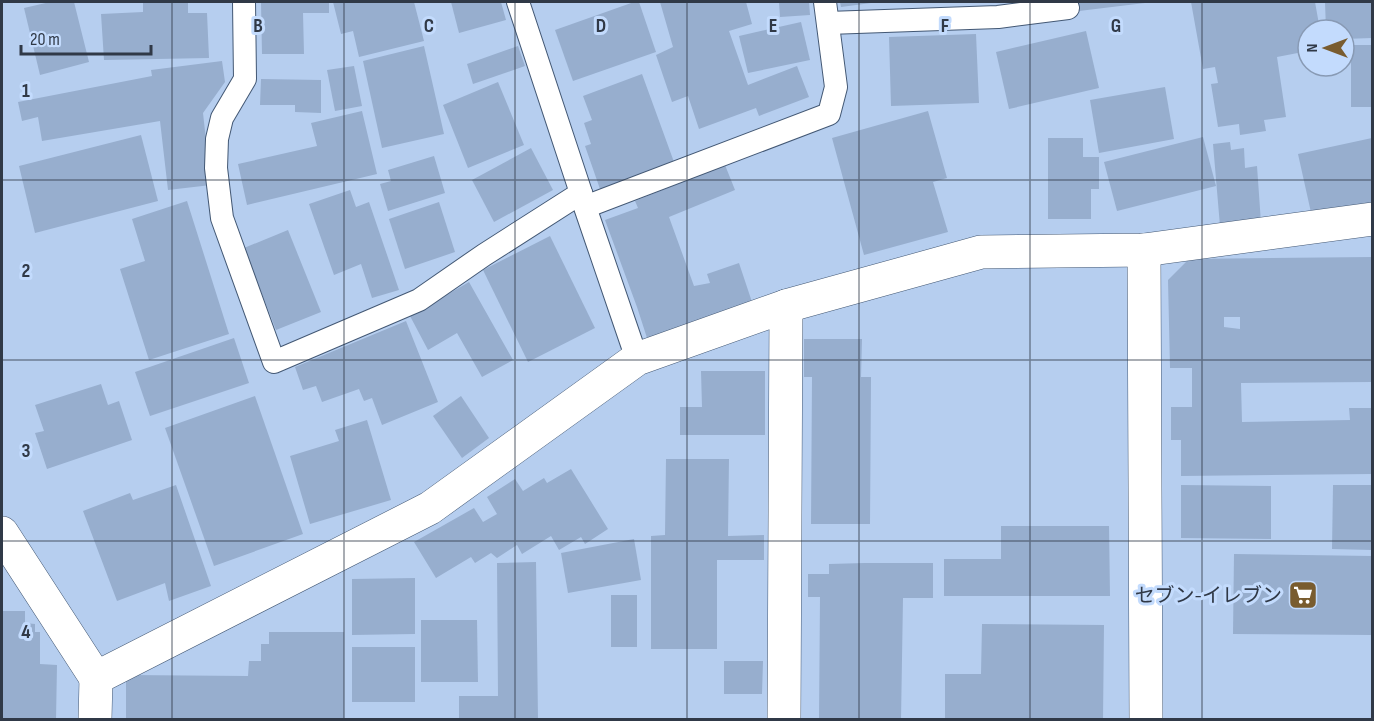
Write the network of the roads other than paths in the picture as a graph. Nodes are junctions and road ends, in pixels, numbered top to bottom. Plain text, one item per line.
1 (244, 2) edge
2 (518, 2) edge
3 (1068, 8) dead end
4 (826, 12) edge
5 (583, 200) junction
6 (1372, 219) edge
7 (1144, 250) junction
8 (786, 306) junction
9 (638, 359) junction
10 (2, 533) edge
11 (96, 678) junction
12 (95, 720) edge
13 (784, 720) edge
14 (1146, 720) edge

1 - 5 lane
2 - 5 lane
3 - 4 lane
4 - 5 lane
5 - 9 lane
6 - 7 street
7 - 8 street
7 - 14 street
8 - 9 street
8 - 13 street
9 - 11 street
10 - 11 street
11 - 12 street

